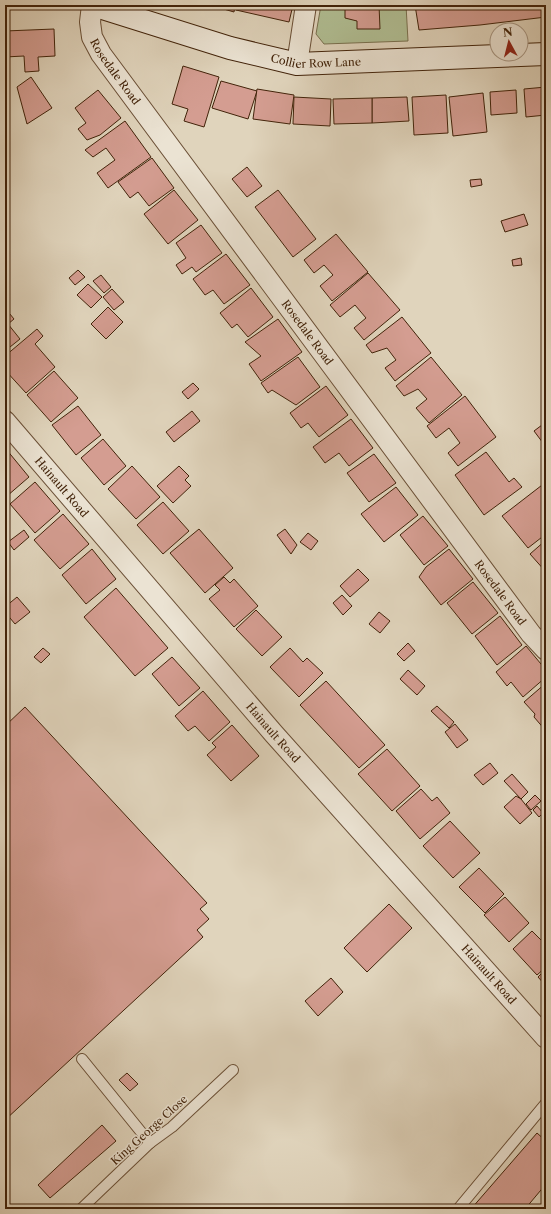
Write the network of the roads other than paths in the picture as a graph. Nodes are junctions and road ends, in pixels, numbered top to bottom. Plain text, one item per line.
1 (92, 5) edge
2 (306, 5) edge
3 (546, 54) edge
4 (297, 64) junction
5 (5, 421) edge
6 (546, 650) edge
7 (546, 1038) edge
8 (82, 1059) dead end
9 (233, 1070) dead end
10 (546, 1104) edge
11 (150, 1144) junction
12 (81, 1209) edge
13 (458, 1209) edge

1 - 4 main road, Collier Row Lane
1 - 6 street, Rosedale Road
2 - 4 street
3 - 4 main road, Collier Row Lane
5 - 7 street, Hainault Road
8 - 11 lane
9 - 11 lane, King George Close
10 - 13 lane
11 - 12 lane, King George Close

